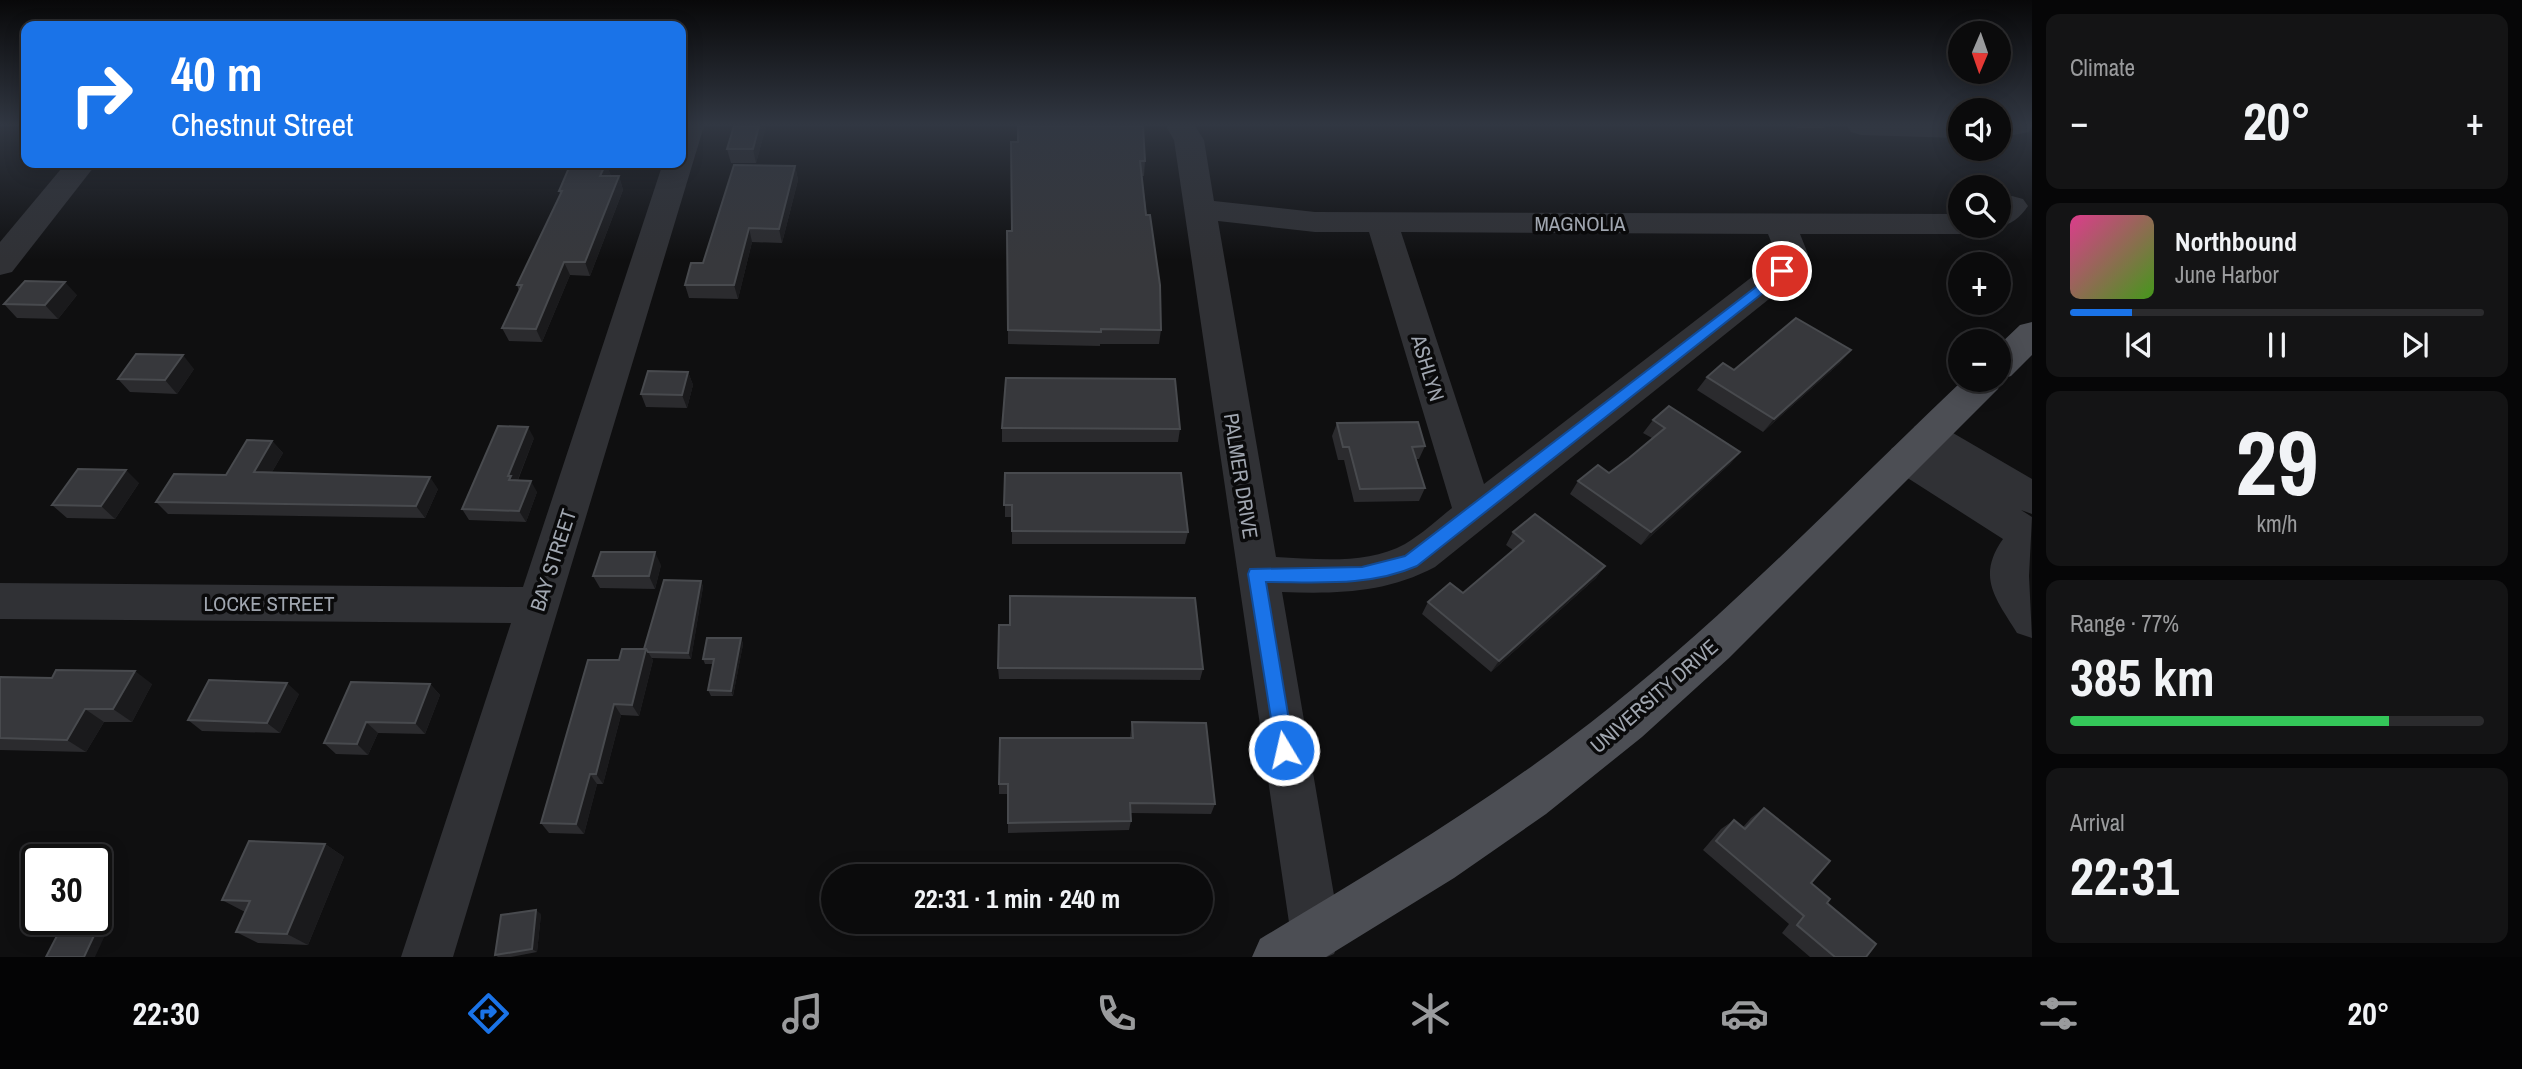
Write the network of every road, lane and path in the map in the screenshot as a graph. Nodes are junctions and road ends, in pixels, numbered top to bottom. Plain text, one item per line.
1 (76, 171) edge
2 (676, 171) edge
3 (1194, 171) edge
4 (1200, 211) junction
5 (1382, 222) junction
6 (1780, 223) junction
7 (1948, 224) edge
8 (0, 264) edge
9 (2032, 334) edge
10 (2011, 354) edge
11 (1973, 392) edge
12 (1917, 447) junction
13 (1474, 514) junction
14 (2032, 526) edge
15 (1256, 574) junction
16 (0, 601) edge
17 (538, 606) junction
18 (2032, 620) edge
19 (1297, 946) edge
20 (427, 957) edge

1 - 8 street
2 - 17 street, BAY STREET
3 - 4 street, PALMER DRIVE
4 - 5 street, MAGNOLIA
4 - 15 street, PALMER DRIVE
5 - 6 street, MAGNOLIA
5 - 13 street, ASHLYN
6 - 7 street, MAGNOLIA
6 - 13 street
9 - 10 main road
11 - 12 main road, UNIVERSITY DRIVE
12 - 14 street
12 - 19 main road, UNIVERSITY DRIVE
13 - 15 street
14 - 18 street
15 - 19 street, PALMER DRIVE
16 - 17 street, LOCKE STREET
17 - 20 street, BAY STREET

